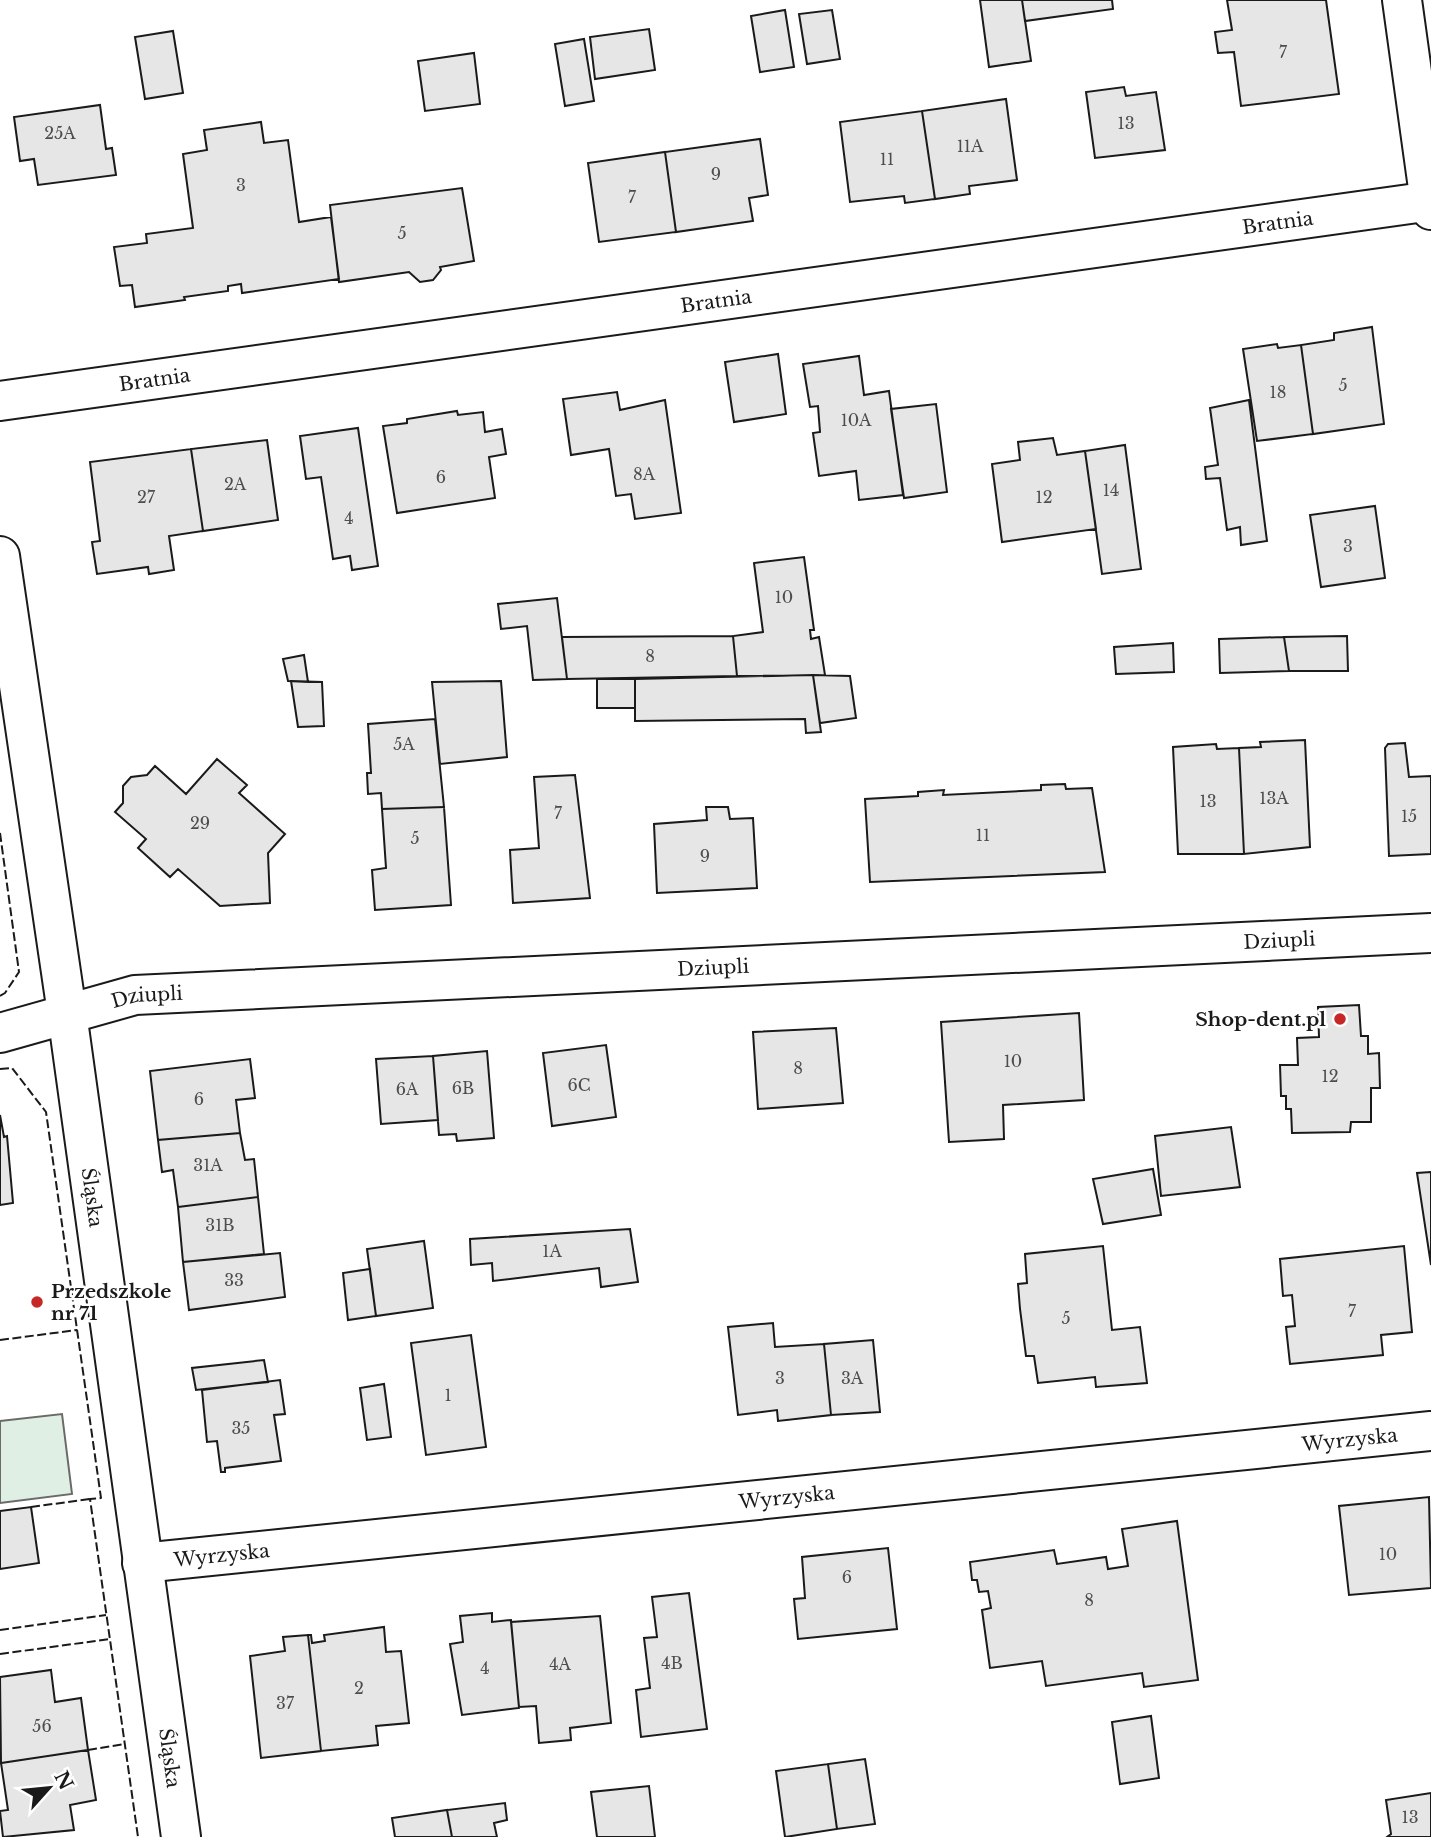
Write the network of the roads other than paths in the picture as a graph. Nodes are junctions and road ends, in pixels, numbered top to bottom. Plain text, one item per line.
1 (1402, 0) edge
2 (1431, 204) edge
3 (0, 401) edge
4 (0, 556) edge
5 (1431, 933) edge
6 (67, 1013) junction
7 (0, 1033) edge
8 (1431, 1431) edge
9 (142, 1563) junction
10 (181, 1837) edge

1 - 2 street
2 - 3 street, Bratnia
4 - 6 street, Śląska
5 - 6 street, Dziupli
6 - 7 street, Dziupli
6 - 9 street, Śląska
8 - 9 street, Wyrzyska
9 - 10 street, Śląska

